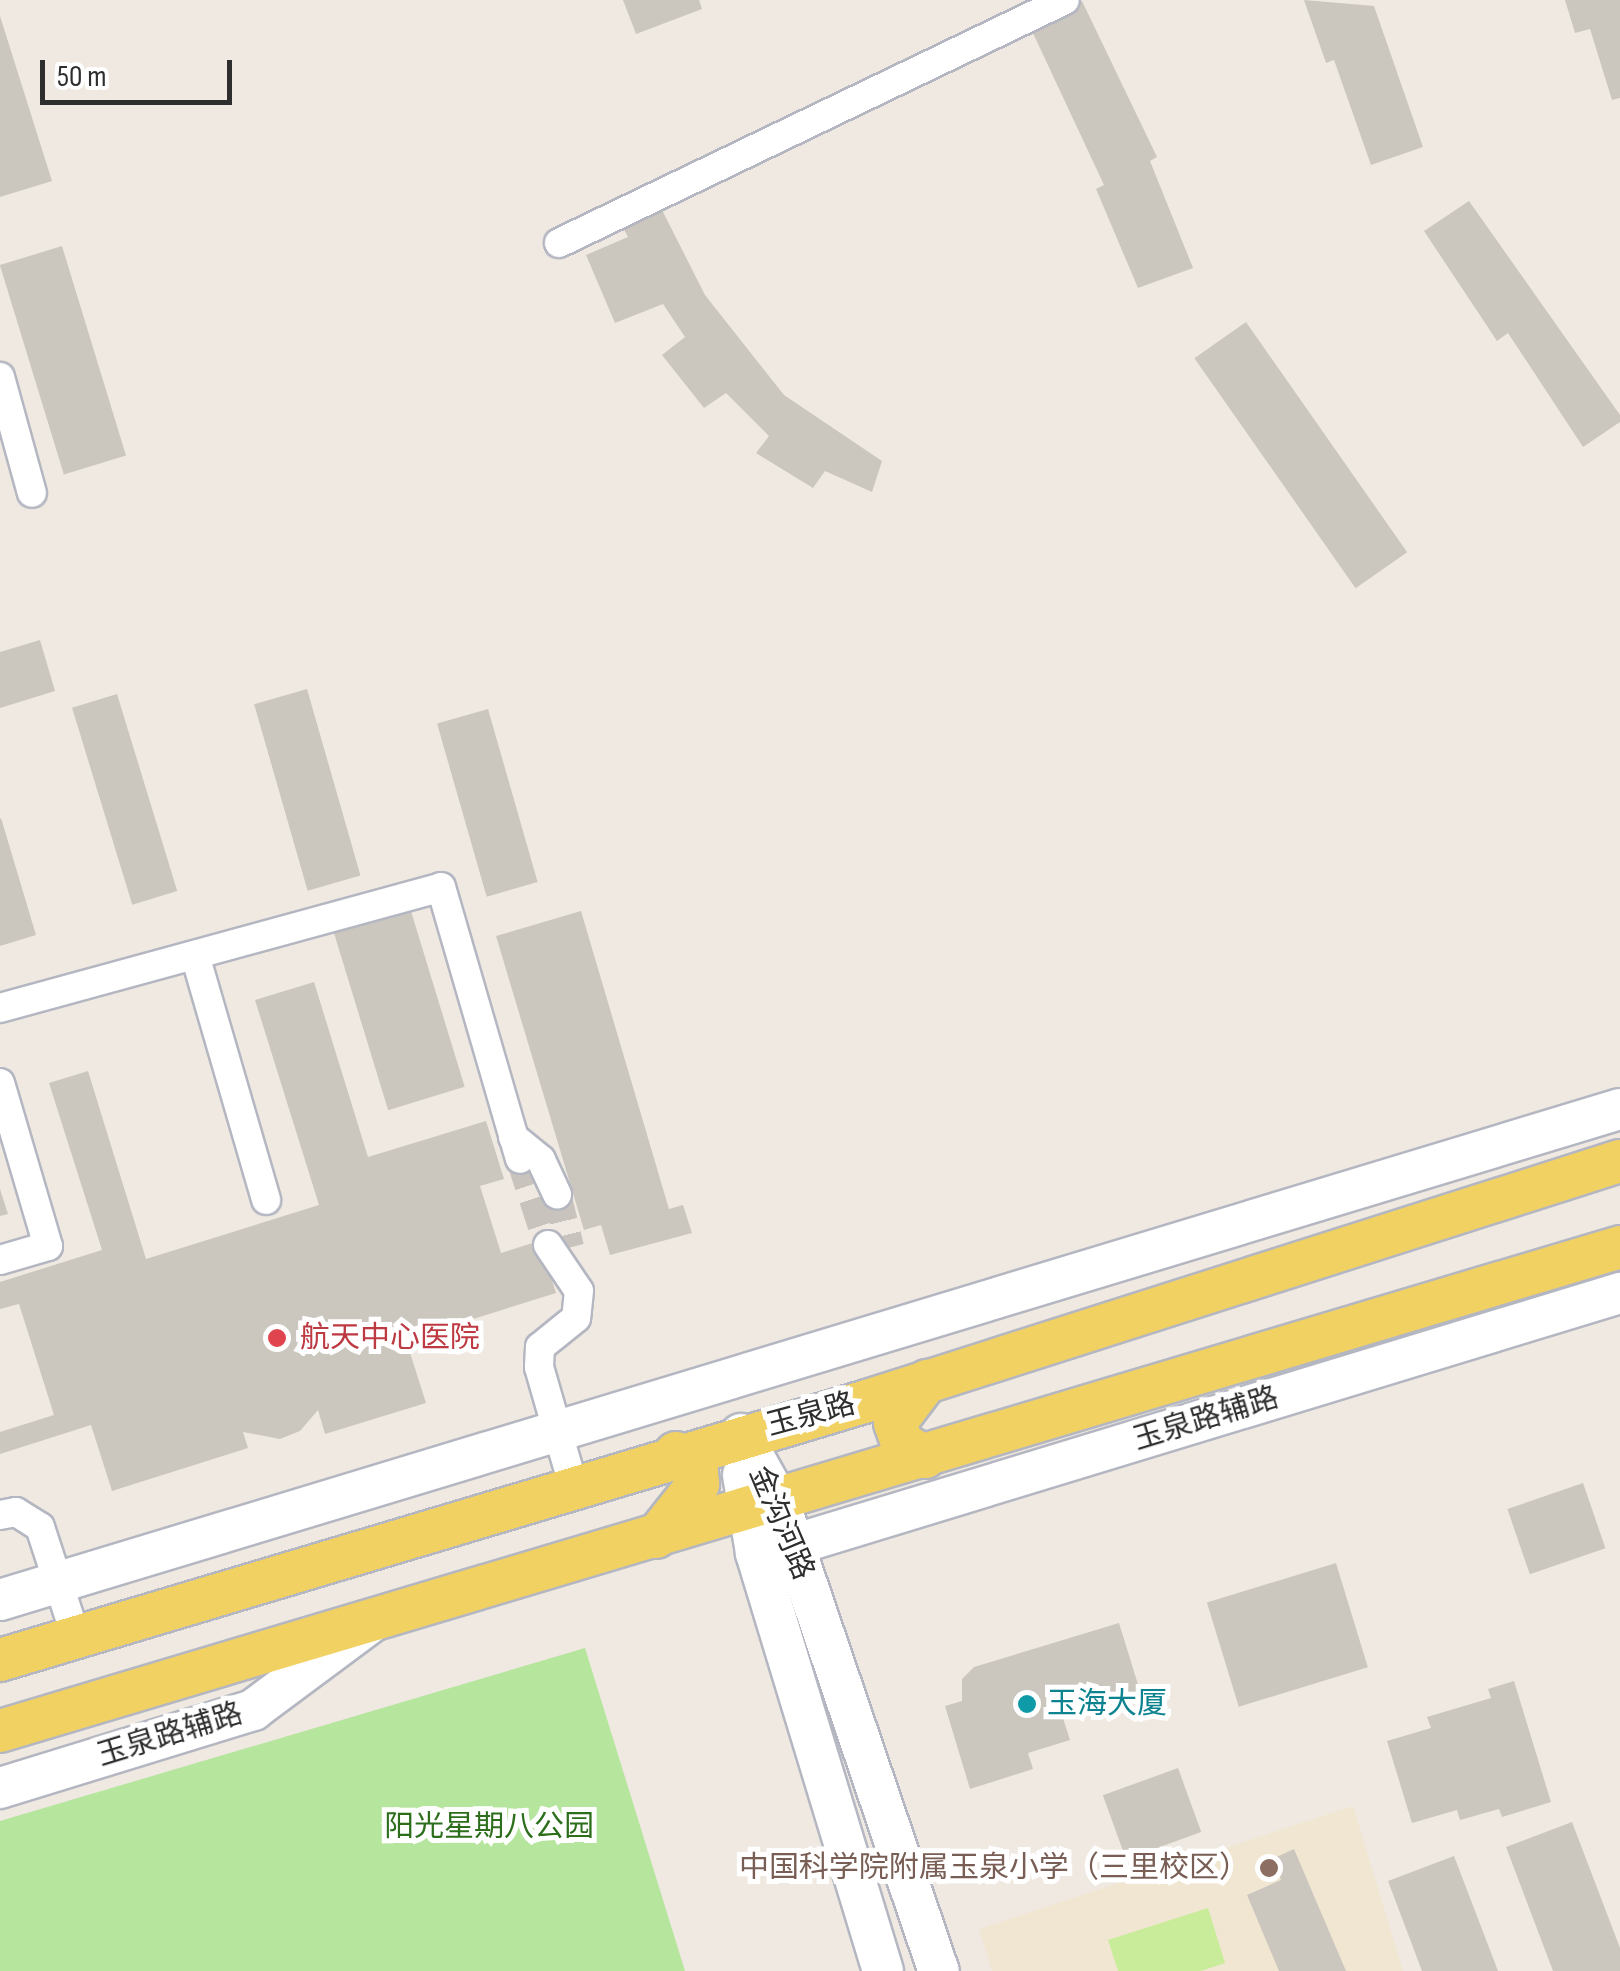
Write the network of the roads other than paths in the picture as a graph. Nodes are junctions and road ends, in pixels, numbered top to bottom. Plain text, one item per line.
1 (1065, 0) edge
2 (559, 242) dead end
3 (0, 377) edge
4 (32, 493) dead end
5 (195, 955) junction
6 (0, 1008) edge
7 (0, 1083) edge
8 (1620, 1110) edge
9 (1620, 1161) edge
10 (1429, 1170) junction
11 (556, 1194) tunnel mouth
12 (266, 1200) dead end
13 (1619, 1248) edge
14 (1328, 1252) junction
15 (563, 1255) tunnel mouth
16 (0, 1260) edge
17 (1620, 1293) edge
18 (926, 1380) junction
19 (558, 1434) junction
20 (740, 1434) junction
21 (676, 1454) junction
22 (924, 1457) junction
23 (574, 1485) junction
24 (763, 1507) junction
25 (0, 1515) edge
26 (656, 1537) junction
27 (792, 1545) junction
28 (58, 1583) junction
29 (0, 1600) edge
30 (375, 1619) junction
31 (76, 1637) junction
32 (0, 1660) edge
33 (0, 1731) edge
34 (0, 1788) edge
35 (884, 1971) edge
36 (939, 1971) edge

1 - 2 street
3 - 4 street
5 - 6 street
5 - 11 street
5 - 12 street
7 - 16 street
8 - 10 street
9 - 14 main road, 玉泉路
10 - 14 street
10 - 19 street
13 - 22 main road
14 - 18 main road, 玉泉路
15 - 19 street
17 - 27 street, 玉泉路辅路
18 - 20 main road, 玉泉路
18 - 22 main road
19 - 23 street
19 - 28 street
20 - 21 main road, 玉泉路
20 - 24 street, 金沟河路
21 - 23 main road, 玉泉路
21 - 26 main road
22 - 24 main road
23 - 31 main road, 玉泉路
24 - 26 main road
24 - 27 street, 金沟河路
24 - 35 street, 金沟河路
25 - 28 street
26 - 30 main road
27 - 36 street, 金沟河路
28 - 29 street
28 - 31 street
30 - 33 main road
30 - 34 street, 玉泉路辅路
31 - 32 main road, 玉泉路

